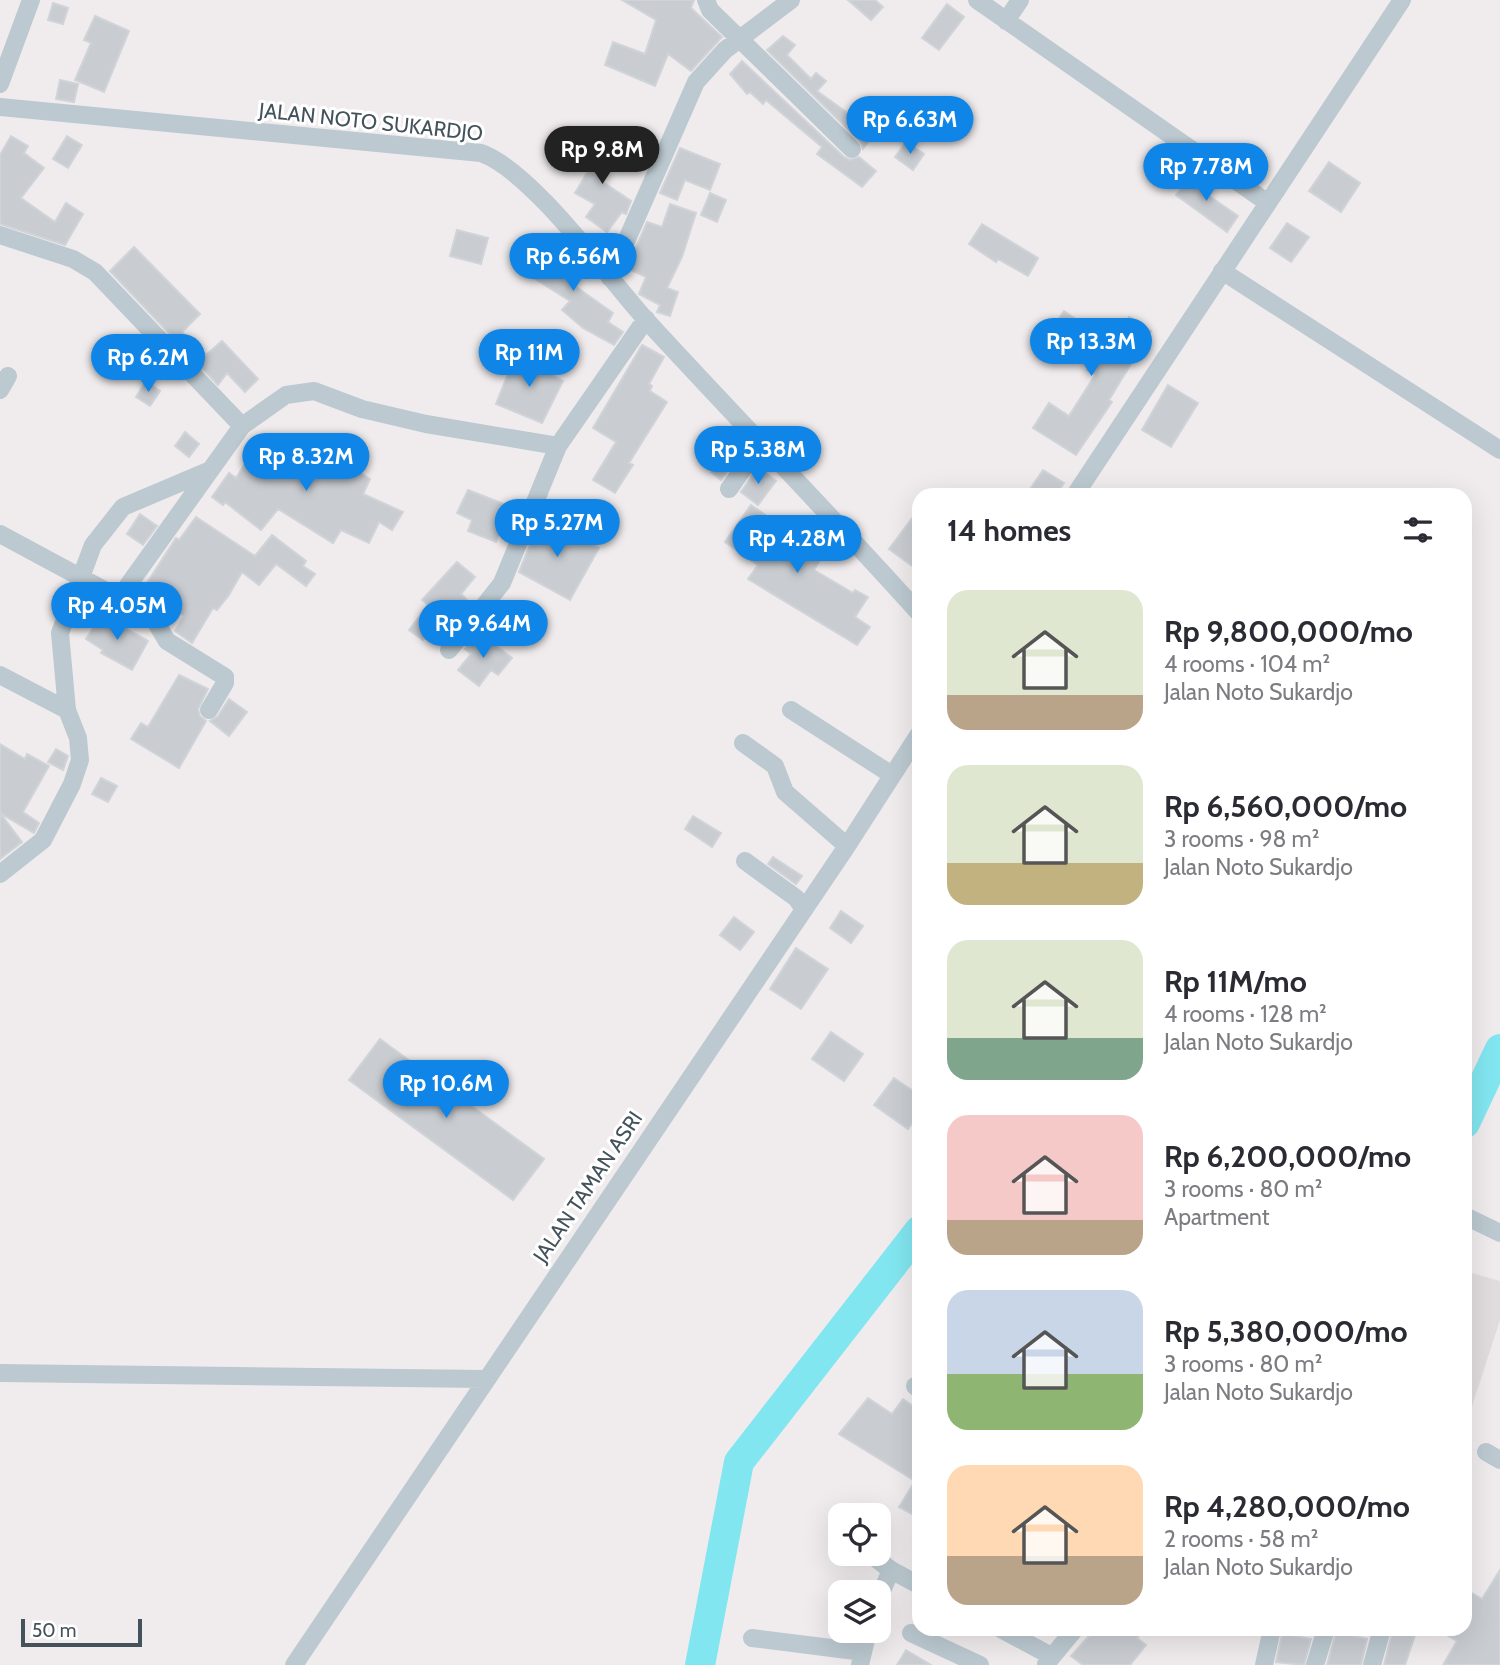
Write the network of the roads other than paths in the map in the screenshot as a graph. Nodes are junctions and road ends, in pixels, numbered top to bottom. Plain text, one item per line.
1 (31, 0) edge
2 (706, 0) edge
3 (791, 0) edge
4 (977, 0) edge
5 (1020, 0) edge
6 (1402, 0) edge
7 (1006, 20) junction
8 (740, 39) junction
9 (0, 84) edge
10 (0, 107) edge
11 (852, 149) dead end
12 (1268, 203) junction
13 (0, 236) edge
14 (1222, 271) junction
15 (610, 278) junction
16 (646, 319) junction
17 (242, 426) junction
18 (761, 443) junction
19 (558, 446) junction
20 (1500, 450) edge
21 (208, 471) junction
22 (1080, 488) edge
23 (729, 489) dead end
24 (0, 534) edge
25 (80, 579) junction
26 (119, 598) junction
27 (912, 605) edge
28 (449, 650) dead end
29 (0, 675) edge
30 (67, 710) junction
31 (208, 710) dead end
32 (791, 710) dead end
33 (743, 743) dead end
34 (912, 745) edge
35 (892, 775) junction
36 (847, 846) junction
37 (745, 861) dead end
38 (0, 874) edge
39 (804, 909) junction
40 (1472, 1219) edge
41 (1500, 1233) edge
42 (0, 1373) edge
43 (486, 1379) junction
44 (886, 1566) edge
45 (891, 1570) junction
46 (887, 1580) edge
47 (912, 1581) edge
48 (917, 1636) edge
49 (1011, 1636) edge
50 (1069, 1636) edge
51 (1270, 1636) edge
52 (1324, 1636) edge
53 (1380, 1636) edge
54 (752, 1638) dead end
55 (861, 1659) edge
56 (1048, 1661) edge
57 (294, 1665) edge
58 (980, 1665) edge
59 (1264, 1665) edge
60 (1315, 1665) edge
61 (1372, 1665) edge

1 - 9 street
2 - 8 street
3 - 8 street
4 - 7 street
5 - 7 street
6 - 12 street
7 - 12 street
8 - 11 street
8 - 15 street
10 - 15 street, JALAN NOTO SUKARDJO
12 - 14 street
13 - 17 street
14 - 20 street
14 - 22 street
15 - 16 street, JALAN NOTO SUKARDJO
16 - 18 street, JALAN NOTO SUKARDJO
16 - 19 street
17 - 19 street
17 - 21 street
18 - 23 street
18 - 27 street, JALAN NOTO SUKARDJO
19 - 28 street
21 - 25 street
21 - 26 street
24 - 25 street
25 - 26 street
25 - 30 street
26 - 31 street
29 - 30 street
30 - 38 street
32 - 35 street
33 - 36 street
34 - 35 street, JALAN TAMAN ASRI
35 - 36 street, JALAN TAMAN ASRI
36 - 39 street, JALAN TAMAN ASRI
37 - 39 street
39 - 43 street, JALAN TAMAN ASRI
40 - 41 street
42 - 43 street
43 - 57 street, JALAN TAMAN ASRI
44 - 45 street
45 - 46 street
45 - 47 street
48 - 58 street
49 - 56 street
50 - 56 street
51 - 59 street
52 - 60 street
53 - 61 street
54 - 55 street

